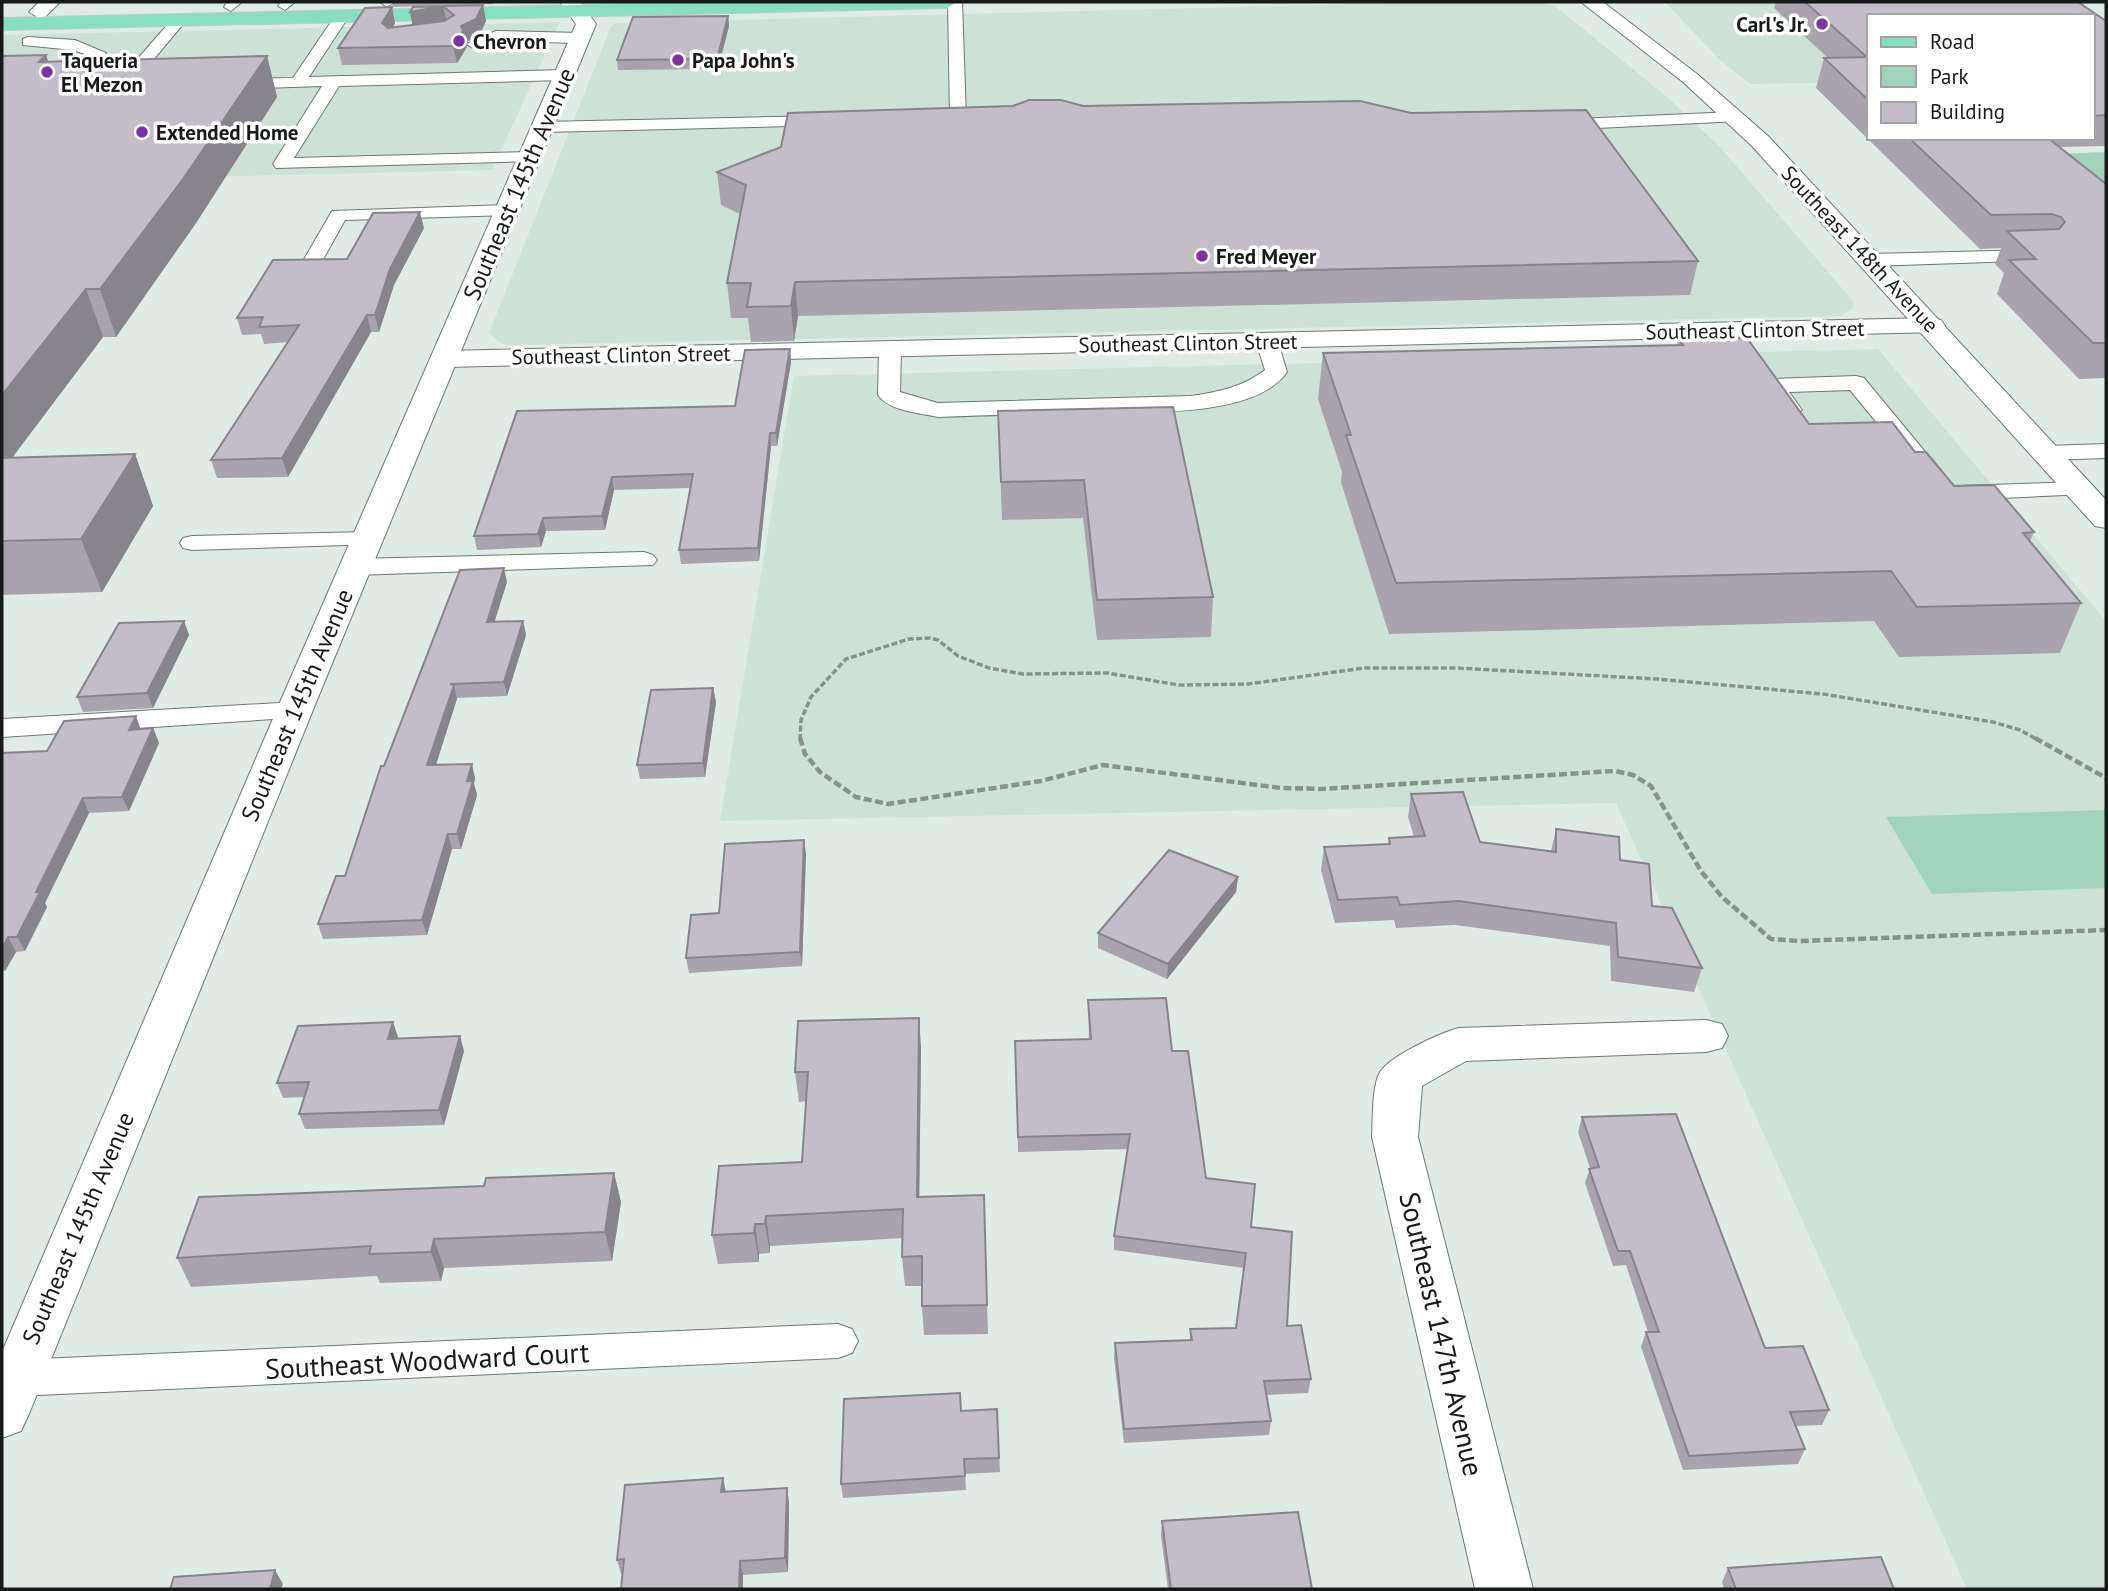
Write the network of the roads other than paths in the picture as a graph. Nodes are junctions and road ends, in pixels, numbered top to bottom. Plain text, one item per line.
1 (451, 2) edge
2 (947, 2) edge
3 (955, 2) edge
4 (1591, 2) edge
5 (387, 3) edge
6 (233, 4) edge
7 (286, 4) edge
8 (573, 6) edge
9 (2, 12) edge
10 (46, 12) edge
11 (521, 12) junction
12 (342, 16) junction
13 (2, 18) edge
14 (179, 20) junction
15 (2, 24) edge
16 (580, 38) junction
17 (564, 75) junction
18 (334, 81) junction
19 (297, 83) junction
20 (216, 85) edge
21 (2, 87) edge
22 (148, 87) edge
23 (1734, 117) junction
24 (957, 118) edge
25 (837, 121) edge
26 (1543, 125) edge
27 (543, 127) junction
28 (530, 157) junction
29 (508, 211) junction
30 (2040, 256) edge
31 (1871, 260) junction
32 (309, 268) edge
33 (1931, 326) junction
34 (1267, 342) junction
35 (890, 349) junction
36 (445, 359) junction
37 (1803, 426) edge
38 (2106, 451) edge
39 (2046, 453) junction
40 (2079, 489) junction
41 (2106, 519) edge
42 (192, 543) dead end
43 (361, 553) junction
44 (644, 561) dead end
45 (295, 711) junction
46 (2, 728) edge
47 (1706, 1036) dead end
48 (838, 1341) dead end
49 (9, 1396) edge
50 (1504, 1589) edge

1 - 5 main road
2 - 8 main road
3 - 24 lane
4 - 23 street, Southeast 148th Avenue
5 - 7 main road
6 - 7 main road
6 - 10 main road
8 - 11 main road
8 - 16 street, Southeast 145th Avenue
9 - 10 main road
10 - 13 main road
10 - 14 main road
10 - 15 main road
10 - 21 lane
11 - 12 main road
11 - 16 lane
12 - 14 main road
12 - 19 lane
14 - 22 lane
16 - 17 street, Southeast 145th Avenue
17 - 18 lane
17 - 27 street, Southeast 145th Avenue
18 - 19 lane
18 - 28 lane
19 - 20 lane
23 - 26 lane
23 - 31 street, Southeast 148th Avenue
25 - 27 lane
27 - 28 street, Southeast 145th Avenue
28 - 29 street, Southeast 145th Avenue
29 - 32 lane
29 - 36 street, Southeast 145th Avenue
30 - 31 lane
31 - 33 street, Southeast 148th Avenue
33 - 34 street, Southeast Clinton Street
33 - 39 street, Southeast 148th Avenue
34 - 35 street, Southeast Clinton Street
34 - 35 lane
35 - 36 street, Southeast Clinton Street
36 - 43 street, Southeast 145th Avenue
37 - 40 lane
38 - 39 lane
39 - 40 street, Southeast 148th Avenue
40 - 41 street, Southeast 148th Avenue
42 - 43 lane
43 - 44 lane
43 - 45 street, Southeast 145th Avenue
45 - 46 lane
45 - 49 street, Southeast 145th Avenue
47 - 50 street, Southeast 147th Avenue
48 - 49 lane, Southeast Woodward Court

